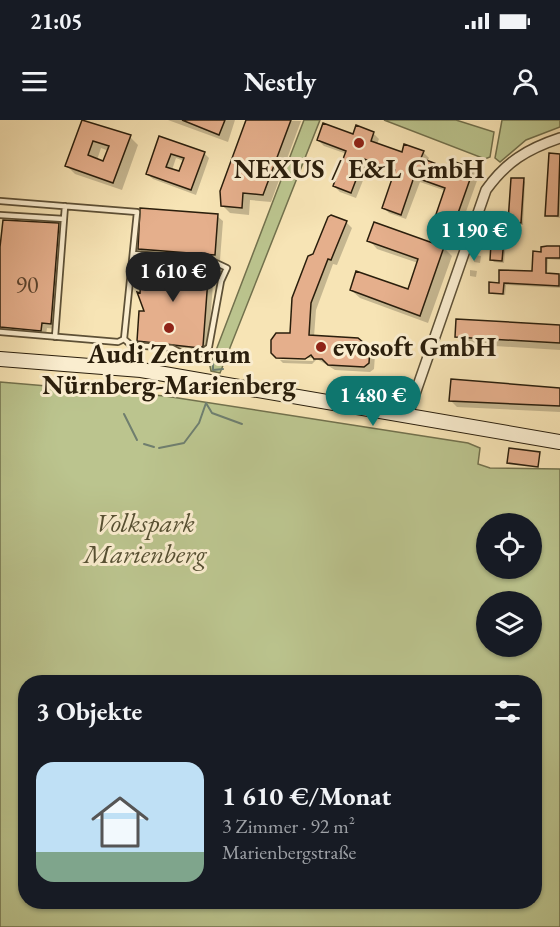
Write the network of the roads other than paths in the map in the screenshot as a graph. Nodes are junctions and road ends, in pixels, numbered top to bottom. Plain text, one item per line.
1 (560, 138) edge
2 (0, 201) edge
3 (65, 206) junction
4 (0, 215) edge
5 (64, 219) junction
6 (134, 254) junction
7 (0, 333) edge
8 (55, 337) junction
9 (124, 339) junction
10 (0, 359) edge
11 (0, 367) edge
12 (82, 368) junction
13 (407, 417) junction
14 (560, 442) edge

1 - 13 street
2 - 3 lane
3 - 5 lane
3 - 6 lane
4 - 5 lane
5 - 8 lane
6 - 9 lane
6 - 9 lane
7 - 8 lane
8 - 9 lane
10 - 12 main road
11 - 12 main road
12 - 13 main road
13 - 14 main road

